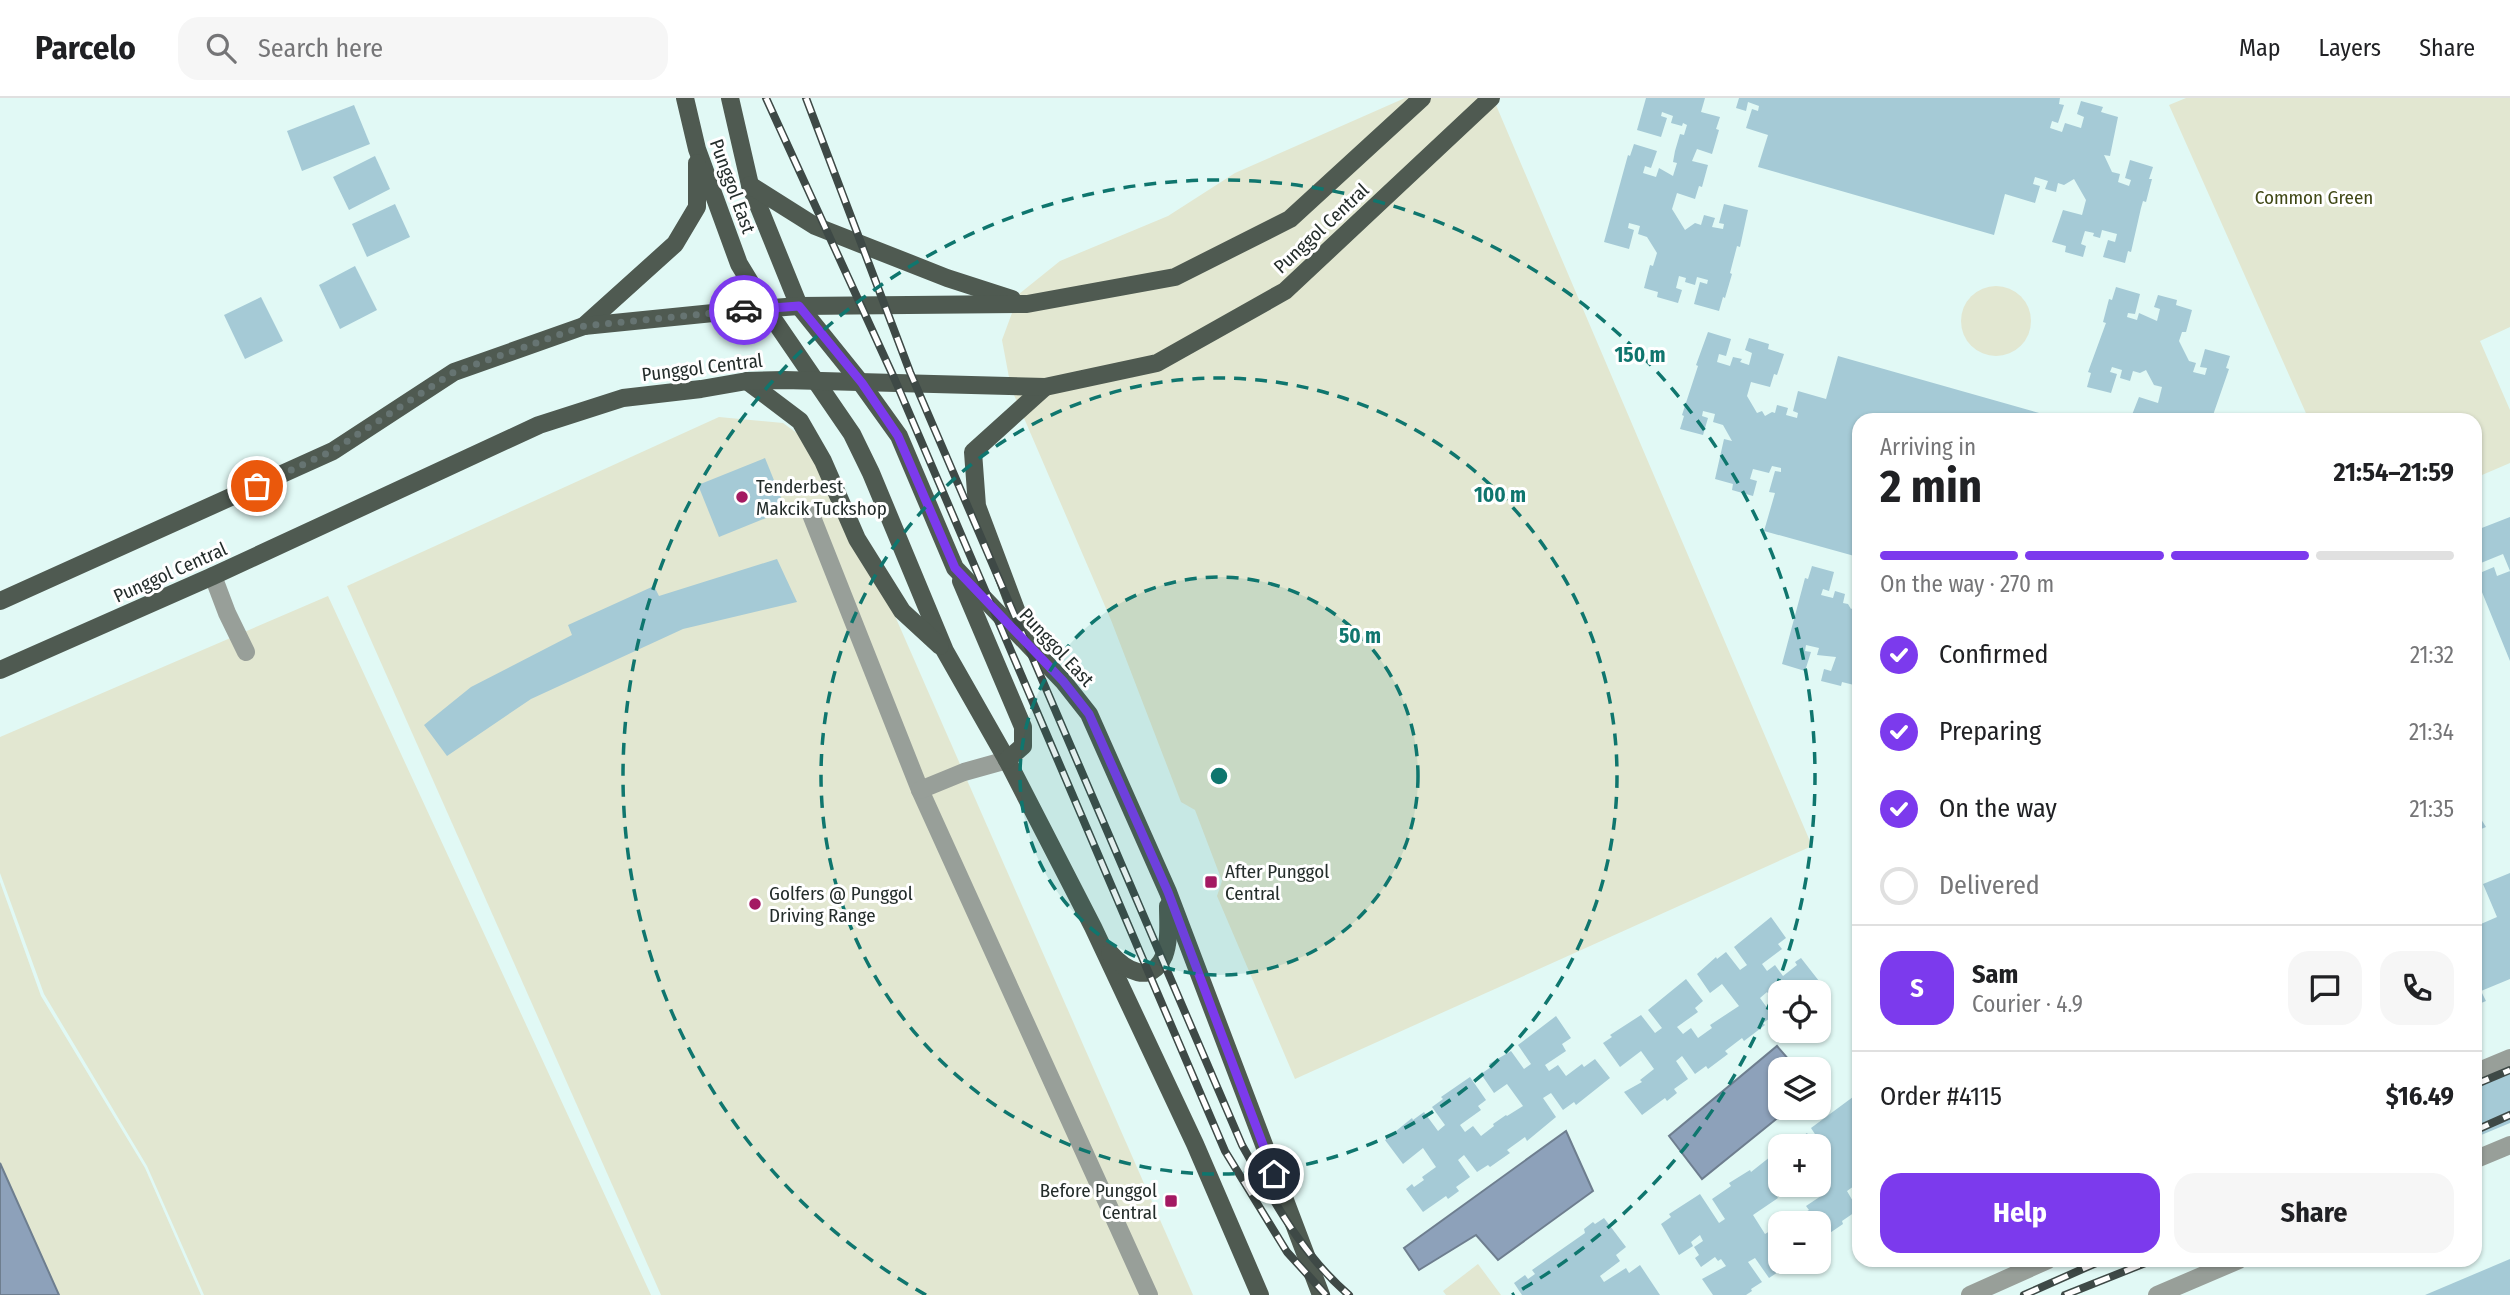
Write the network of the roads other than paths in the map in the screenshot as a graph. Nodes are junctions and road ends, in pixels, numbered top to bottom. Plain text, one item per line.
1 (685, 98) edge
2 (730, 98) edge
3 (1422, 98) edge
4 (1491, 98) edge
5 (696, 149) junction
6 (750, 185) junction
7 (1027, 304) junction
8 (799, 306) junction
9 (767, 310) junction
10 (584, 326) junction
11 (747, 381) junction
12 (819, 383) junction
13 (862, 383) junction
14 (1045, 387) junction
15 (810, 512) dead end
16 (955, 568) junction
17 (213, 576) junction
18 (0, 601) edge
19 (1030, 649) junction
20 (945, 650) junction
21 (246, 652) dead end
22 (0, 670) edge
23 (1007, 760) junction
24 (920, 790) junction
25 (1168, 892) junction
26 (1093, 927) junction
27 (2510, 1058) edge
28 (2482, 1070) edge
29 (2510, 1144) edge
30 (2482, 1156) edge
31 (2032, 1267) edge
32 (2223, 1267) edge
33 (1149, 1295) edge
34 (1260, 1295) edge
35 (1321, 1295) edge
36 (1970, 1295) edge
37 (2157, 1295) edge

1 - 5 main road, Punggol East
2 - 6 main road, Punggol East
3 - 7 main road, Punggol Central
4 - 14 main road, Punggol Central
5 - 9 main road, Punggol East
5 - 10 main road
6 - 7 main road
6 - 8 main road, Punggol East
7 - 8 main road, Punggol Central
8 - 9 main road, Punggol Central
8 - 13 main road, Punggol East
9 - 10 main road, Punggol Central
9 - 12 main road, Punggol East
10 - 18 main road, Punggol Central
11 - 12 main road, Punggol Central
11 - 17 main road, Punggol Central
11 - 20 main road
12 - 13 main road, Punggol Central
12 - 20 main road, Punggol East
13 - 14 main road, Punggol Central
13 - 16 main road, Punggol East
14 - 19 main road
15 - 24 street
16 - 19 main road, Punggol East
16 - 23 main road
17 - 21 street
17 - 22 main road, Punggol Central
19 - 25 main road, Punggol East
20 - 23 main road, Punggol East
23 - 24 street
23 - 26 main road, Punggol East
24 - 33 street
25 - 26 main road
25 - 35 main road, Punggol East
26 - 34 main road, Punggol East
27 - 28 street
29 - 30 street
31 - 36 street
32 - 37 street

